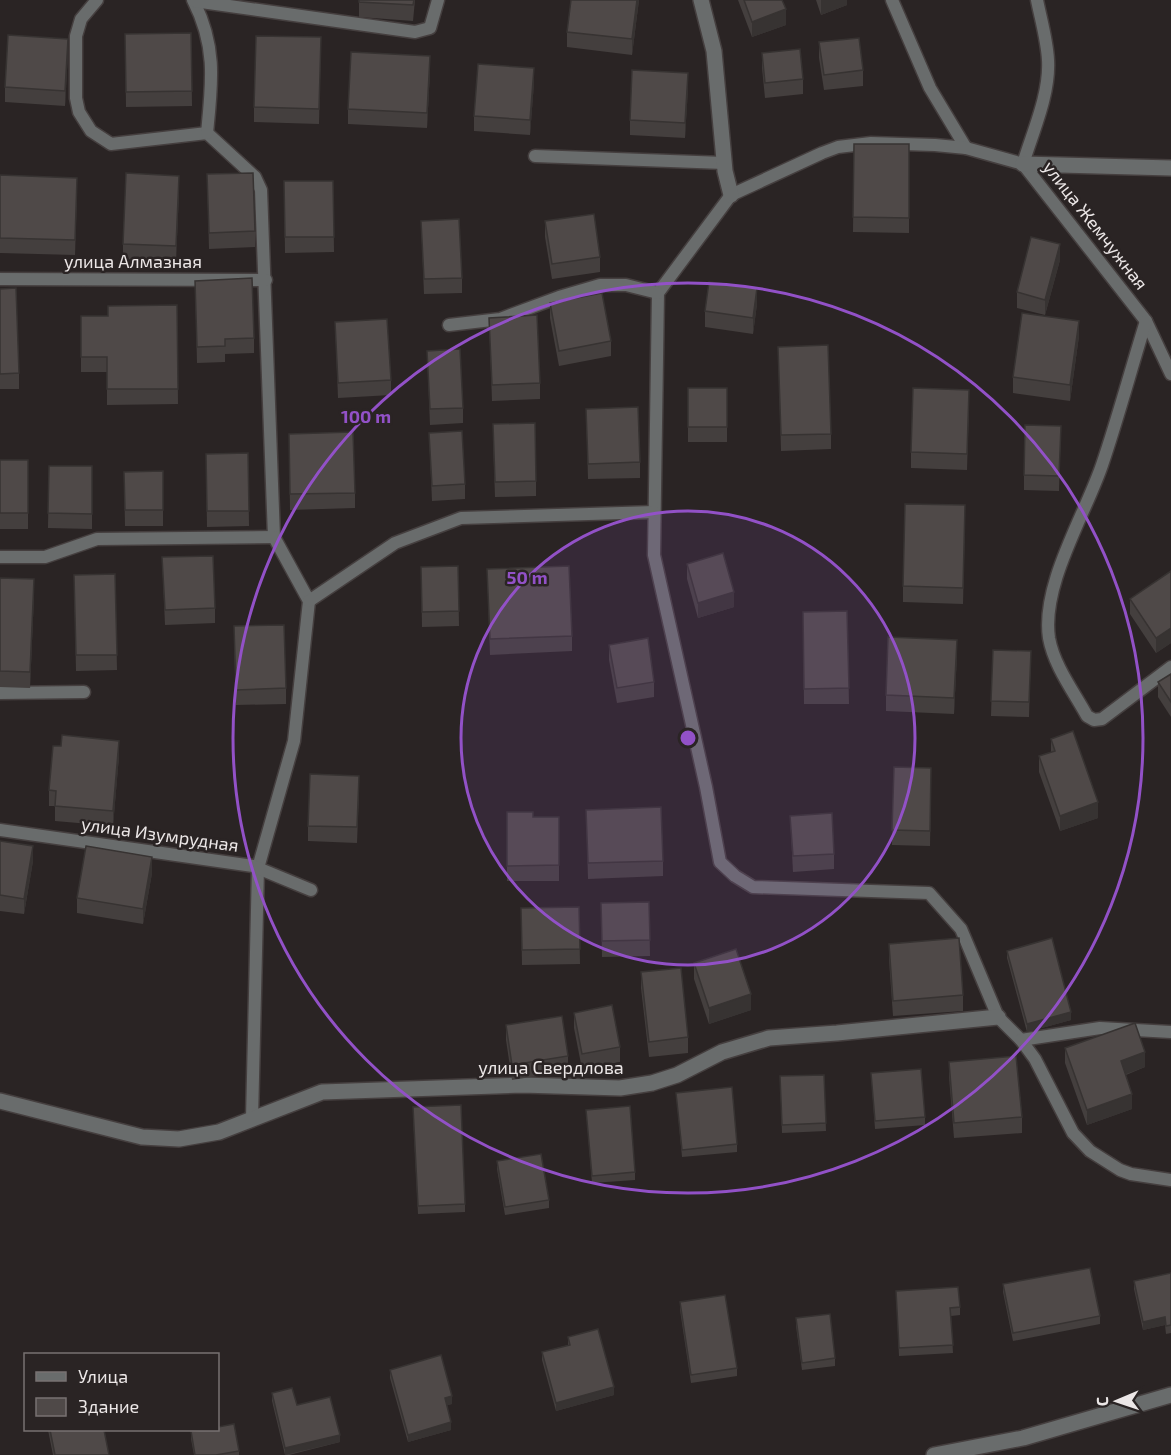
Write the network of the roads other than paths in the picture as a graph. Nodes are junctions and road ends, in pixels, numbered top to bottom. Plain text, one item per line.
1 (97, 0) edge
2 (438, 0) edge
3 (701, 0) edge
4 (892, 0) edge
5 (1036, 0) edge
6 (194, 1) edge
7 (207, 133) junction
8 (966, 148) junction
9 (535, 156) dead end
10 (724, 163) junction
11 (1023, 164) junction
12 (1171, 168) edge
13 (731, 195) junction
14 (0, 279) edge
15 (266, 280) junction
16 (658, 293) junction
17 (1146, 321) junction
18 (449, 325) dead end
19 (1171, 374) edge
20 (654, 512) junction
21 (274, 537) junction
22 (0, 557) edge
23 (309, 601) junction
24 (1171, 667) edge
25 (84, 692) dead end
26 (0, 693) edge
27 (0, 830) edge
28 (258, 868) junction
29 (311, 890) dead end
30 (998, 1017) junction
31 (1171, 1032) edge
32 (1021, 1040) junction
33 (0, 1101) edge
34 (252, 1119) junction
35 (1171, 1180) edge
36 (1171, 1395) edge
37 (934, 1455) edge

1 - 7 lane
2 - 6 lane
3 - 10 street
4 - 8 lane
5 - 11 lane
6 - 7 lane
7 - 15 lane
8 - 11 lane
8 - 13 lane
9 - 10 lane
10 - 13 street
11 - 12 street
11 - 17 lane, улица Жемчужная
13 - 16 lane
14 - 15 lane, улица Алмазная
15 - 21 lane
16 - 18 lane
16 - 20 lane
17 - 19 lane, улица Жемчужная
17 - 24 lane
20 - 23 lane
20 - 30 lane
21 - 22 lane
21 - 23 lane
23 - 28 lane
25 - 26 lane
27 - 28 lane, улица Изумрудная
28 - 29 lane, улица Изумрудная
28 - 34 lane
30 - 32 lane
30 - 34 street, улица Свердлова
31 - 32 lane
32 - 35 lane
33 - 34 street, улица Свердлова
36 - 37 street

